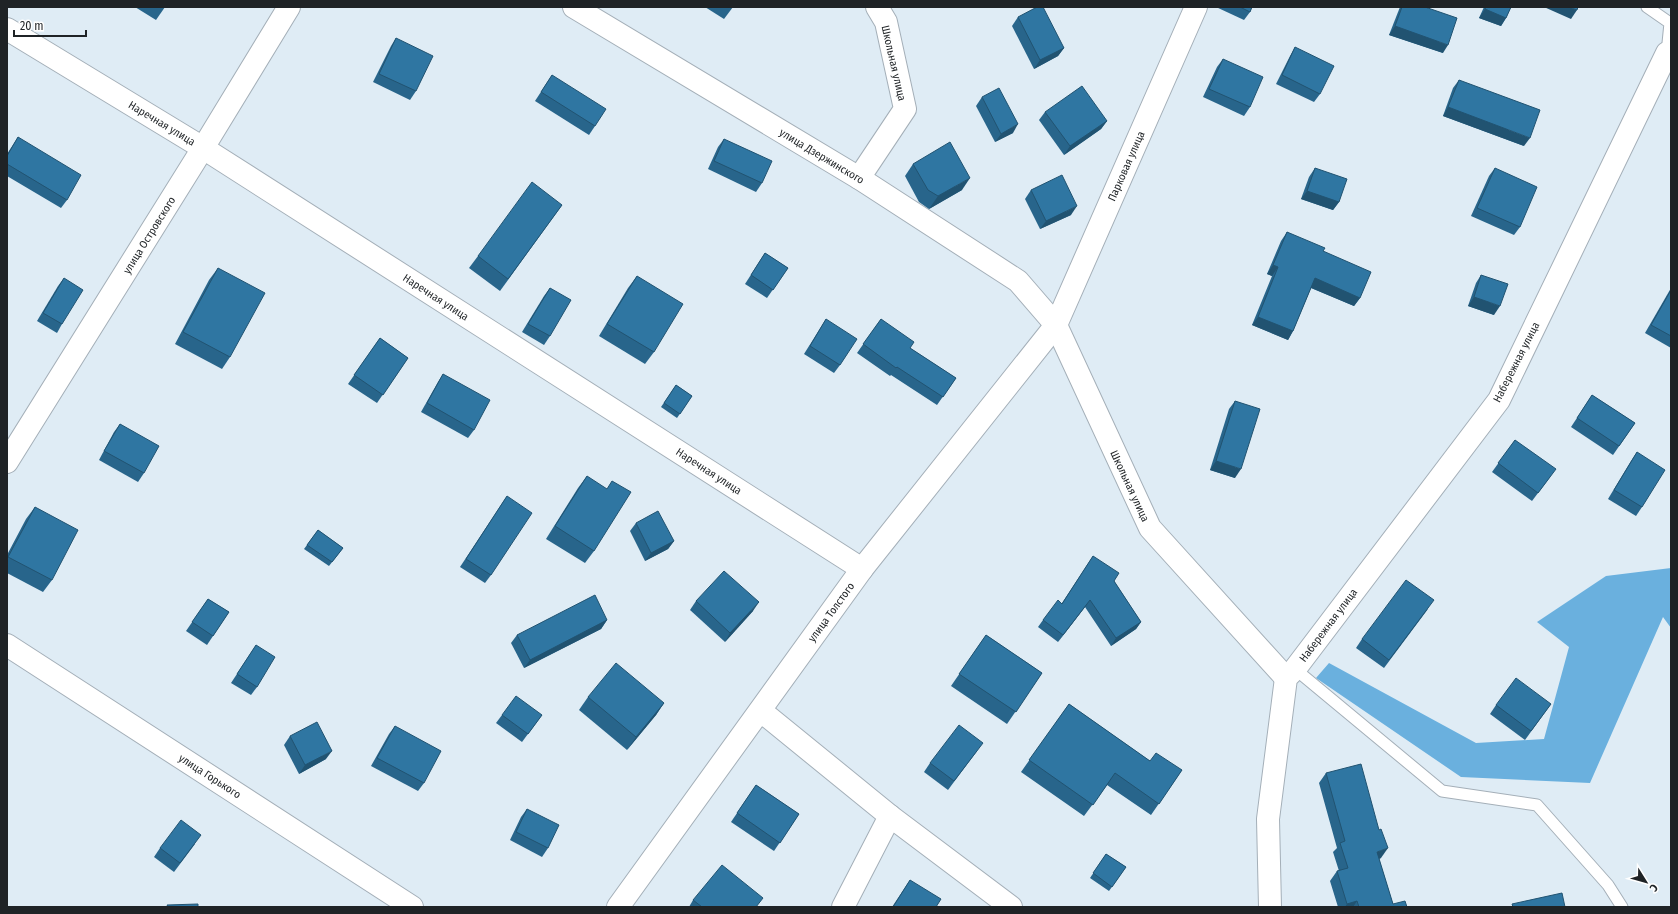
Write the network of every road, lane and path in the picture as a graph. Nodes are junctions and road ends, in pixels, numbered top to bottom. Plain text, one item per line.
1 (289, 7) edge
2 (574, 7) edge
3 (877, 7) edge
4 (1196, 7) edge
5 (1647, 7) edge
6 (7, 28) edge
7 (1667, 53) joint
8 (203, 148) junction
9 (859, 178) junction
10 (1056, 325) junction
11 (7, 462) edge
12 (862, 569) junction
13 (7, 644) edge
14 (1290, 674) junction
15 (761, 711) junction
16 (890, 816) junction
17 (412, 907) edge
18 (618, 907) edge
19 (843, 907) edge
20 (1011, 907) edge
21 (1270, 907) edge
22 (1622, 907) edge

1 - 8 street, улица Островского
2 - 9 street, улица Дзержинского
3 - 9 street, Школьная улица
4 - 10 street, Парковая улица
5 - 7 lane
6 - 8 street, Наречная улица
7 - 14 street, Набережная улица
8 - 11 street, улица Островского
8 - 12 street, Наречная улица
9 - 10 street, улица Дзержинского
10 - 12 street, улица Толстого
10 - 14 street, Школьная улица
12 - 15 street, улица Толстого
13 - 17 street, улица Горького
14 - 21 street
14 - 22 lane
15 - 16 street
15 - 18 street, улица Толстого
16 - 19 street
16 - 20 street

